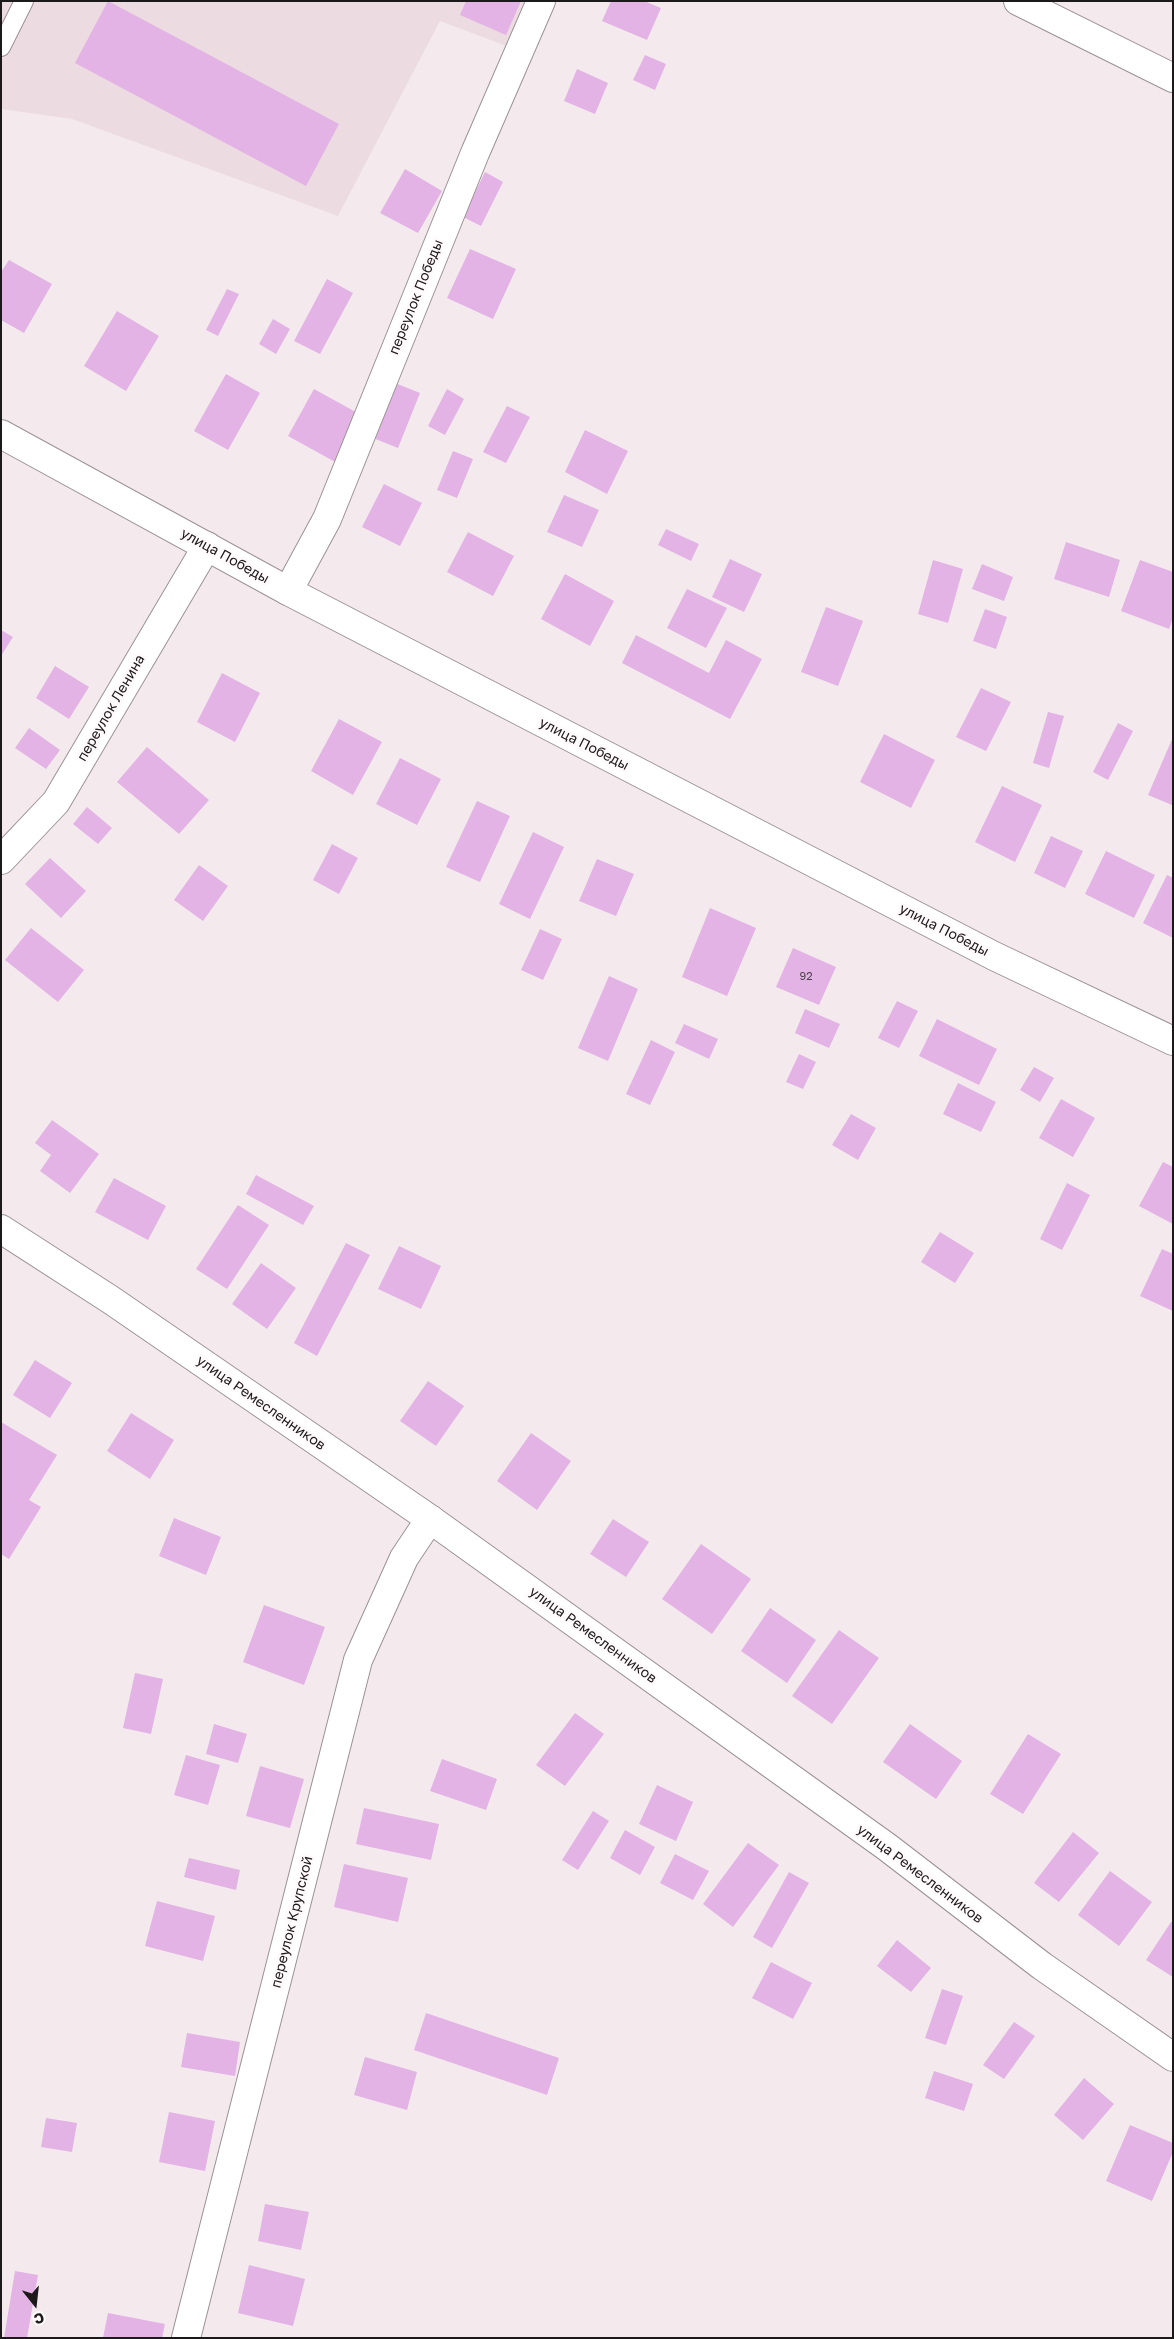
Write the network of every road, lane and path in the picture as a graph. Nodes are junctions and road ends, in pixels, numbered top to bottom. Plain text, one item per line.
1 (24, 1) edge
2 (541, 1) edge
3 (1018, 1) edge
4 (1, 47) edge
5 (1173, 78) edge
6 (1, 434) edge
7 (207, 546) junction
8 (288, 591) junction
9 (1, 860) edge
10 (1173, 1041) edge
11 (1, 1229) edge
12 (430, 1519) junction
13 (1173, 2057) edge
14 (186, 2338) edge

1 - 4 lane
2 - 8 street, переулок Победы
3 - 5 street
6 - 7 street, улица Победы
7 - 8 street, улица Победы
7 - 9 street, переулок Ленина
8 - 10 street, улица Победы
11 - 12 street, улица Ремесленников
12 - 13 street, улица Ремесленников
12 - 14 street, переулок Крупской

